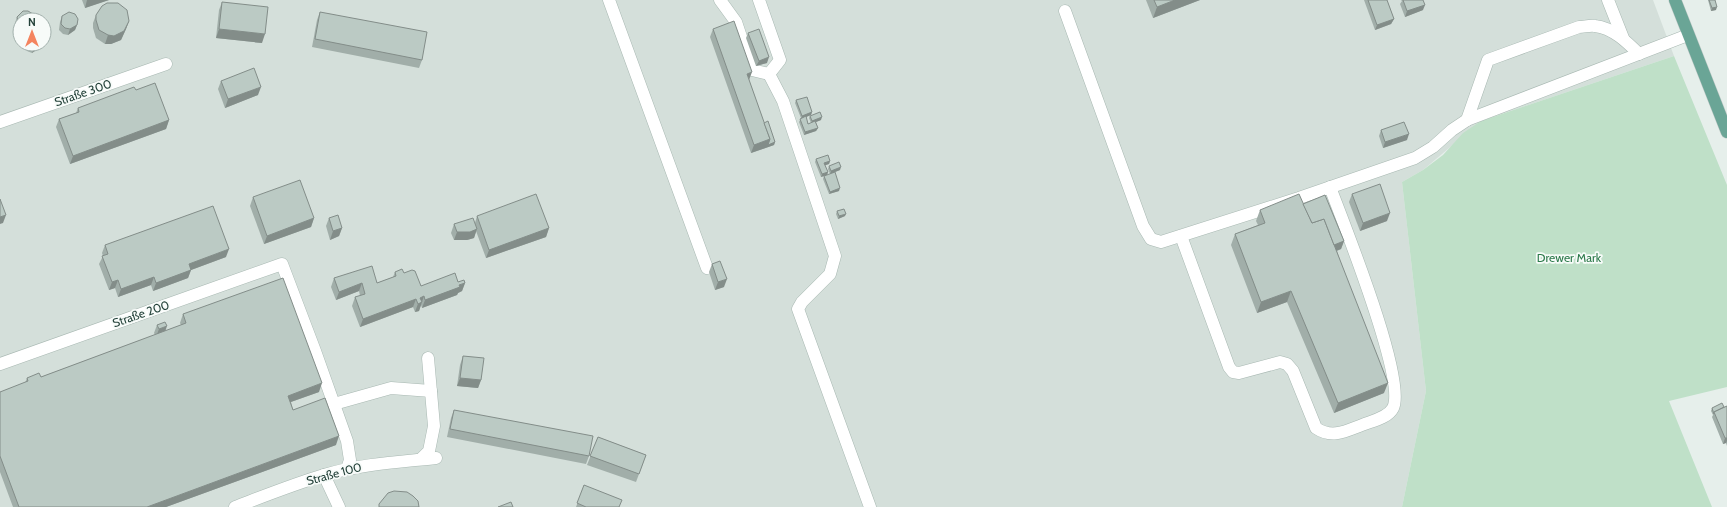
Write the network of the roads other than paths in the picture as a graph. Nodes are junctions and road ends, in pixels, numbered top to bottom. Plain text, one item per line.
1 (609, 0) edge
2 (720, 0) edge
3 (759, 0) edge
4 (1608, 0) edge
5 (1675, 0) edge
6 (1065, 11) dead end
7 (1688, 35) junction
8 (1623, 38) junction
9 (1640, 54) junction
10 (166, 64) dead end
11 (769, 74) junction
12 (1467, 120) junction
13 (0, 122) edge
14 (1727, 132) edge
15 (1330, 187) junction
16 (1180, 236) junction
17 (707, 268) dead end
18 (428, 358) dead end
19 (0, 364) edge
20 (431, 391) junction
21 (334, 404) junction
22 (436, 458) dead end
23 (422, 460) junction
24 (347, 469) junction
25 (324, 475) junction
26 (235, 507) edge
27 (339, 507) edge
28 (870, 507) edge

1 - 17 street
2 - 11 street
3 - 11 street
4 - 8 street
5 - 7 main road
6 - 16 street
7 - 9 street
7 - 14 main road
8 - 9 street
8 - 12 street
9 - 12 street
10 - 13 street, Straße 300
11 - 28 street
12 - 15 street
15 - 16 street
15 - 16 street
18 - 20 street
19 - 21 street, Straße 200
20 - 21 street
20 - 23 street
21 - 24 street
22 - 23 street, Straße 100
23 - 24 street, Straße 100
24 - 25 street, Straße 100
25 - 26 street, Straße 100
25 - 27 street

